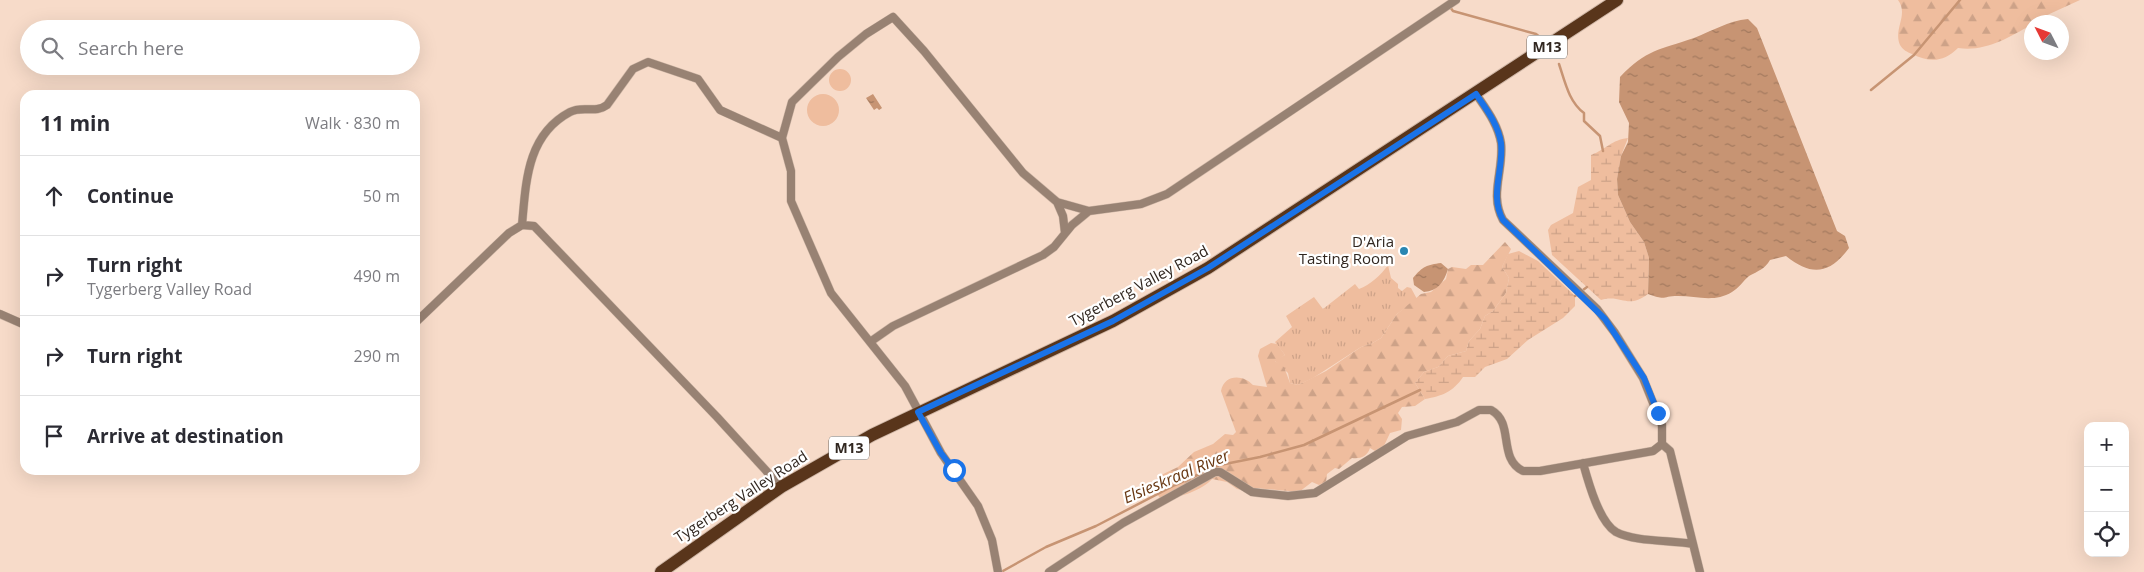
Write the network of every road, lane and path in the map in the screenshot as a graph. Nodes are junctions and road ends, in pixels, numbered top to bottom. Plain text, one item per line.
1 (1456, 0) edge
2 (1618, 0) edge
3 (1476, 94) junction
4 (782, 138) junction
5 (1058, 202) junction
6 (1089, 211) junction
7 (522, 224) junction
8 (1065, 232) junction
9 (0, 314) edge
10 (420, 318) edge
11 (20, 323) edge
12 (870, 342) junction
13 (918, 412) junction
14 (1662, 444) junction
15 (1583, 463) junction
16 (781, 487) junction
17 (1693, 544) junction
18 (997, 570) edge
19 (661, 572) edge
20 (1049, 572) edge
21 (1700, 572) edge

1 - 6 street
2 - 3 main road, Tygerberg Valley Road / M13
3 - 13 main road, Tygerberg Valley Road / M13
3 - 14 street
4 - 5 street
4 - 7 street
4 - 12 street
5 - 6 street
5 - 8 street
6 - 8 street
7 - 10 street
7 - 16 street
8 - 12 street
9 - 11 street
12 - 13 street
13 - 16 main road, Tygerberg Valley Road / M13
13 - 18 street
14 - 15 street
14 - 17 street
15 - 17 street
15 - 20 street
16 - 19 main road, Tygerberg Valley Road / M13
17 - 21 street

